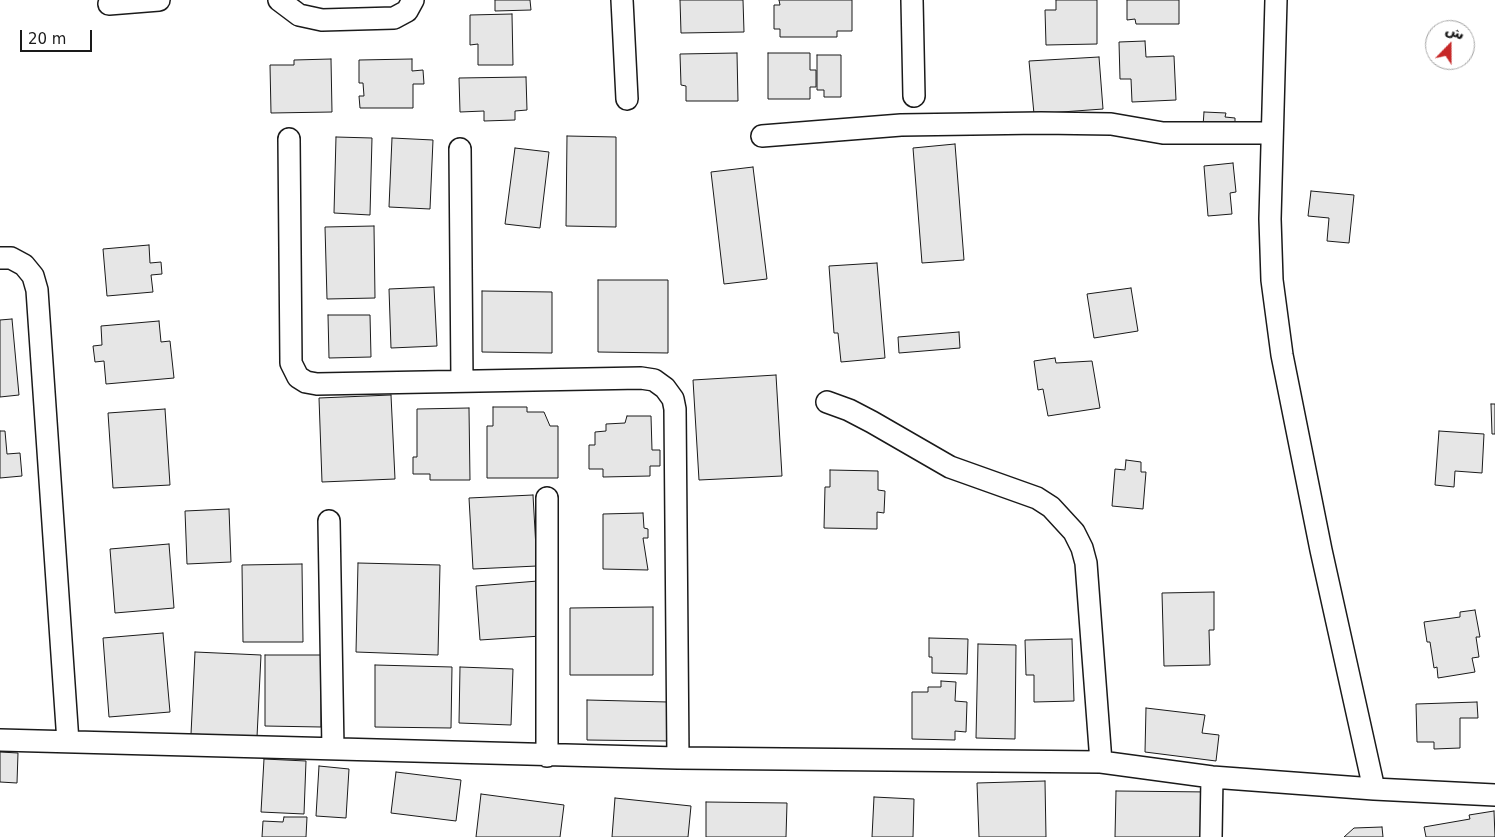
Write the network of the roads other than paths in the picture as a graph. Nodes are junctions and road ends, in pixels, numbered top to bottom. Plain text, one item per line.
1 (159, 0) edge
2 (279, 0) edge
3 (413, 0) edge
4 (622, 0) edge
5 (912, 0) edge
6 (1276, 0) edge
7 (110, 4) dead end
8 (914, 96) dead end
9 (627, 99) dead end
10 (1272, 133) junction
11 (762, 136) dead end
12 (289, 139) dead end
13 (460, 149) dead end
14 (0, 258) edge
15 (462, 381) junction
16 (827, 402) dead end
17 (547, 498) dead end
18 (329, 521) dead end
19 (0, 740) edge
20 (68, 742) junction
21 (333, 749) junction
22 (547, 756) junction
23 (678, 758) junction
24 (1101, 762) junction
25 (1212, 777) junction
26 (1374, 789) junction
27 (1495, 795) edge
28 (1211, 837) edge

1 - 7 street
2 - 3 street
4 - 9 street
5 - 8 street
6 - 10 street
10 - 11 street
10 - 26 street
12 - 15 street
13 - 15 street
14 - 20 street
15 - 23 street
16 - 24 street
17 - 22 street
18 - 21 street
19 - 20 street
20 - 21 street
21 - 22 street
22 - 23 street
23 - 24 street
24 - 25 street
25 - 26 street
25 - 28 street
26 - 27 street

